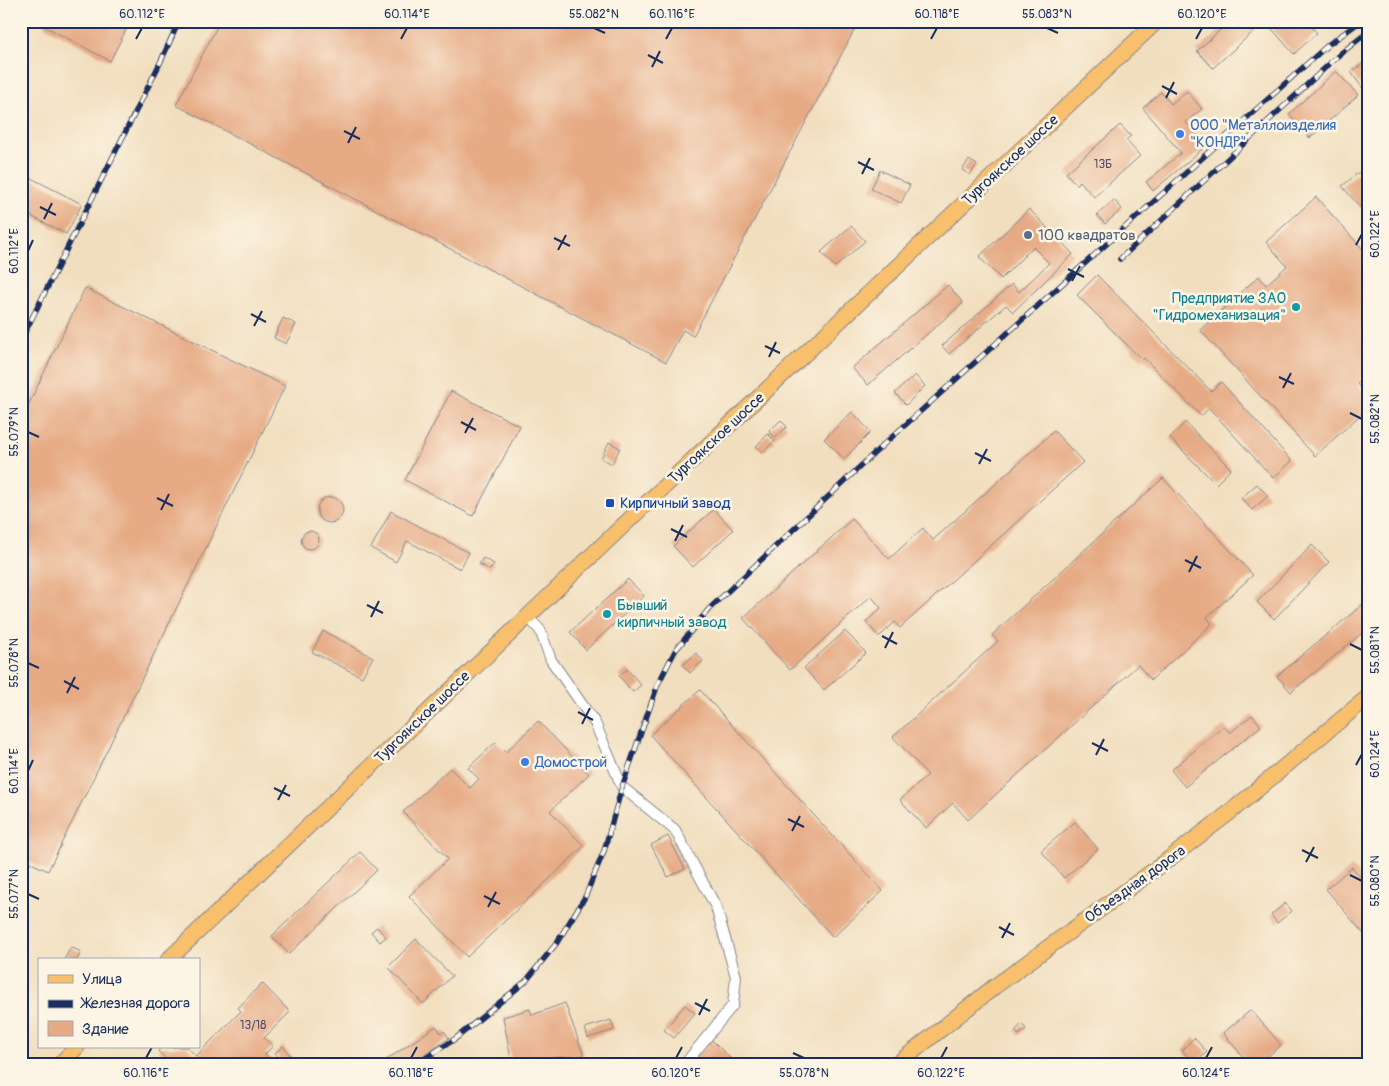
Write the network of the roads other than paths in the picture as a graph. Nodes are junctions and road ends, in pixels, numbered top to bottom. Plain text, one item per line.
1 (1157, 21) edge
2 (527, 616) junction
3 (1368, 697) edge
4 (170, 958) edge
5 (76, 1048) edge
6 (59, 1065) edge
7 (684, 1065) edge
8 (896, 1065) edge

1 - 2 main road, Тургоякское шоссе
2 - 4 main road, Тургоякское шоссе
2 - 7 street
3 - 8 main road, Объездная дорога
5 - 6 main road

